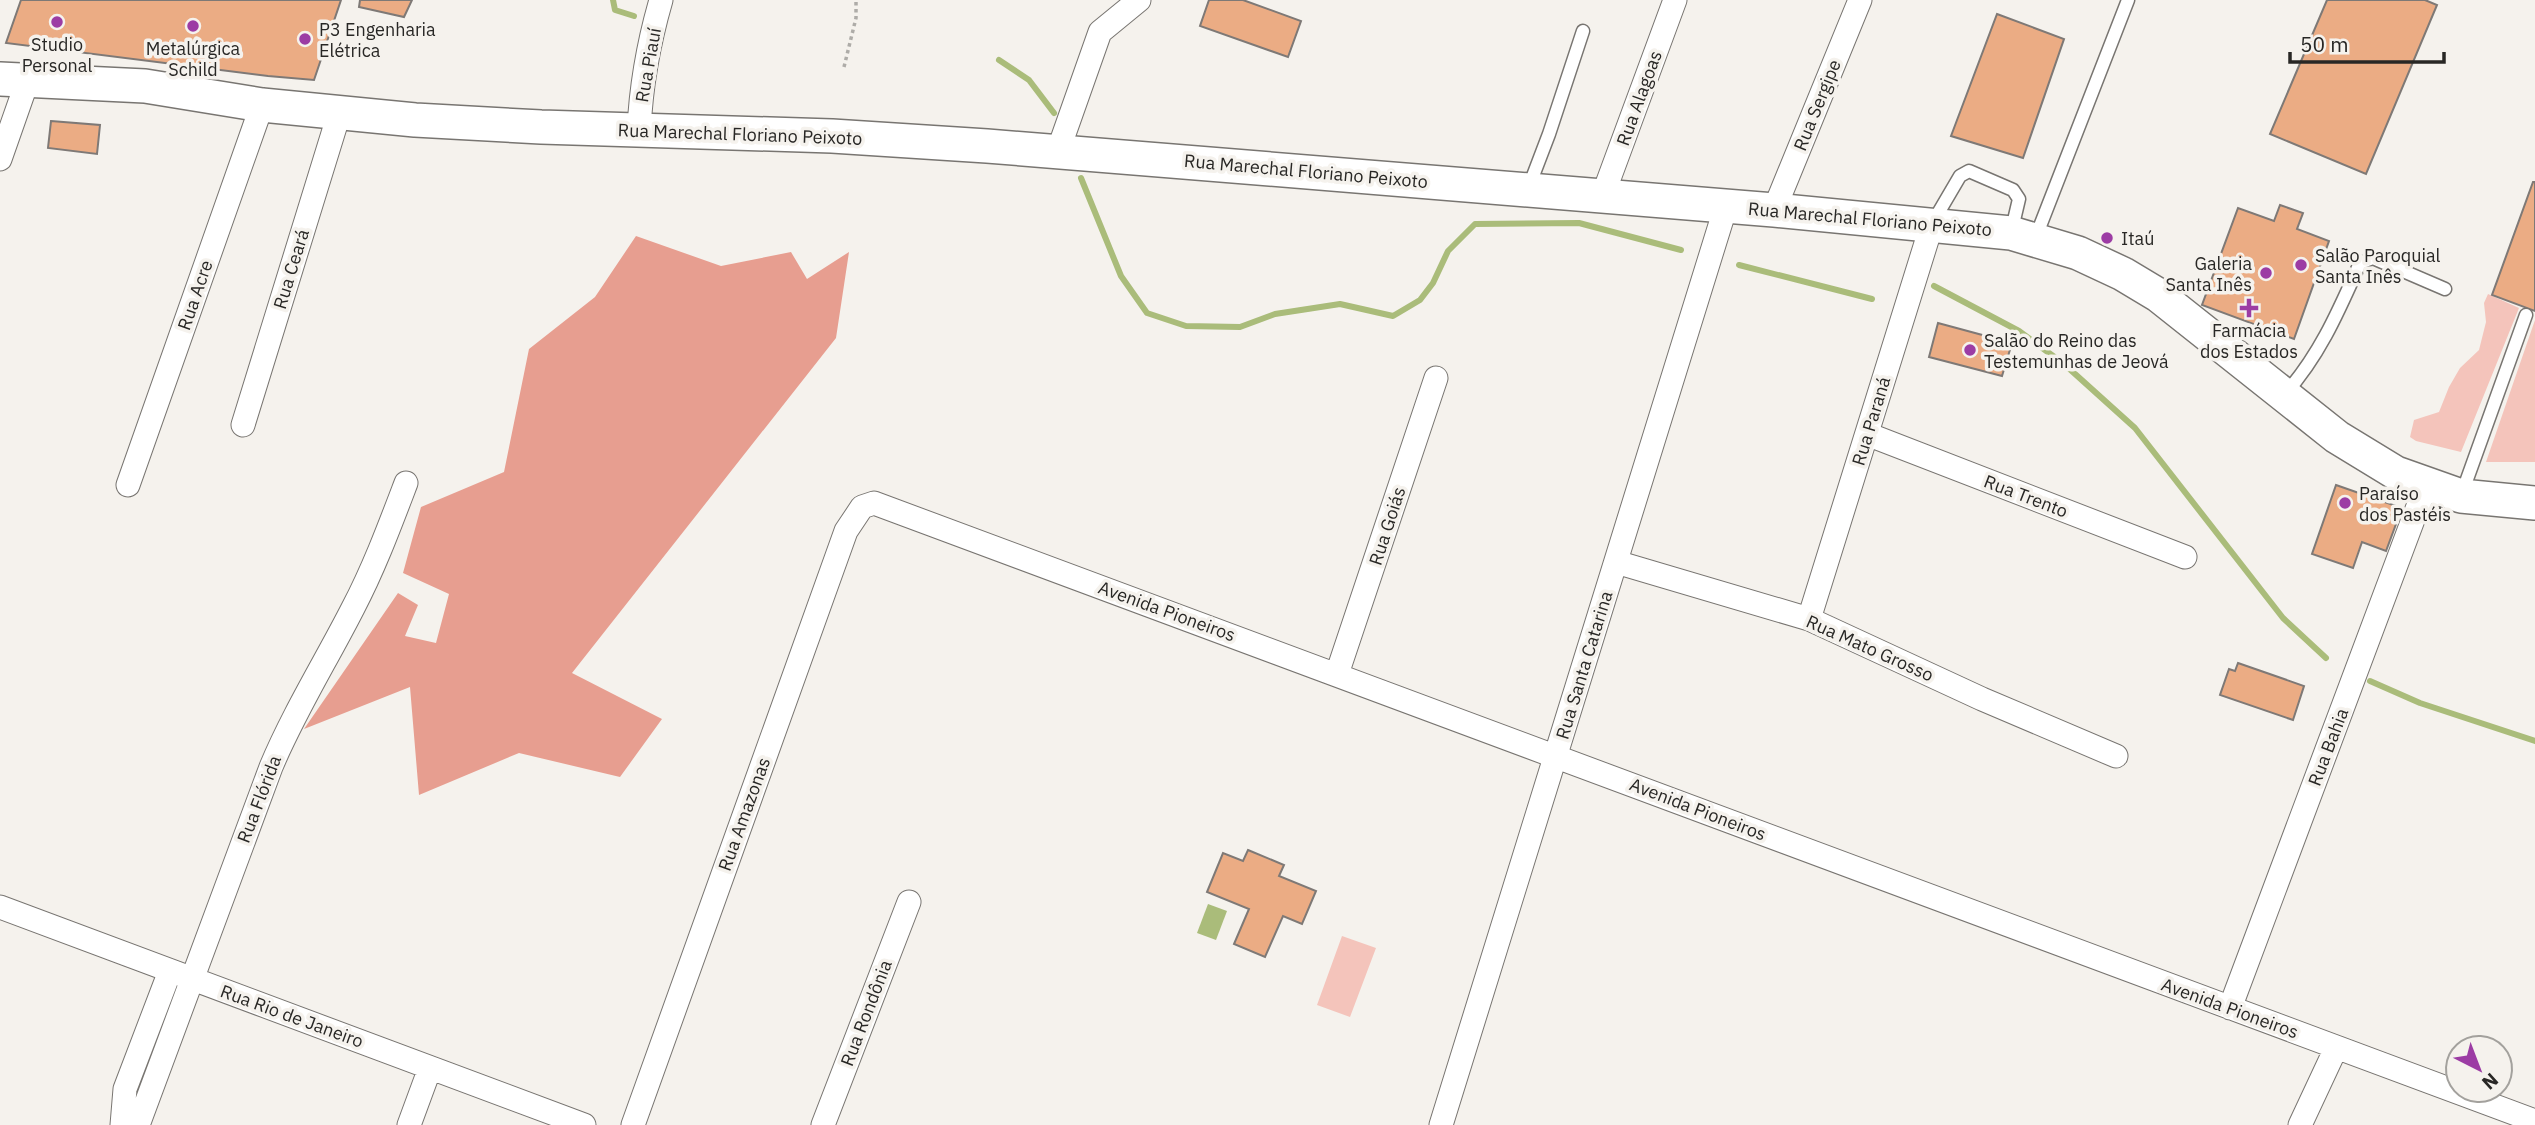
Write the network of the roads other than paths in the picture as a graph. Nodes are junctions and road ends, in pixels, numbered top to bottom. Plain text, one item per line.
1 (661, 0) edge
2 (1139, 0) edge
3 (1675, 0) edge
4 (1860, 0) edge
5 (2128, 0) edge
6 (1583, 31) dead end
7 (14, 81) edge
8 (262, 105) junction
9 (339, 114) junction
10 (639, 130) junction
11 (1058, 151) junction
12 (0, 159) edge
13 (1528, 189) junction
14 (1603, 195) junction
15 (1726, 206) junction
16 (1774, 210) junction
17 (1932, 224) junction
18 (2023, 236) junction
19 (2445, 289) dead end
20 (2526, 315) dead end
21 (1436, 378) dead end
22 (2284, 395) junction
23 (243, 425) dead end
24 (1867, 434) junction
25 (407, 483) dead end
26 (128, 485) dead end
27 (2426, 485) junction
28 (2461, 496) junction
29 (2535, 503) edge
30 (862, 507) joint
31 (2185, 557) dead end
32 (1616, 562) junction
33 (1809, 619) junction
34 (1337, 674) junction
35 (1555, 756) junction
36 (2116, 756) dead end
37 (908, 902) dead end
38 (0, 907) edge
39 (170, 971) junction
40 (192, 979) junction
41 (2230, 1008) junction
42 (2336, 1048) junction
43 (430, 1068) junction
44 (2535, 1121) edge
45 (122, 1125) edge
46 (138, 1125) edge
47 (409, 1125) edge
48 (584, 1125) edge
49 (633, 1125) edge
50 (823, 1125) edge
51 (1441, 1125) edge
52 (2300, 1125) edge

1 - 10 street, Rua Piauí
2 - 11 street
3 - 14 street, Rua Alagoas
4 - 16 street, Rua Sergipe
5 - 18 lane
6 - 13 lane
7 - 8 main road, Rua Marechal Floriano Peixoto
7 - 12 street
8 - 9 main road, Rua Marechal Floriano Peixoto
8 - 26 street, Rua Acre
9 - 10 main road, Rua Marechal Floriano Peixoto
9 - 23 street, Rua Ceará
10 - 11 main road, Rua Marechal Floriano Peixoto
11 - 13 main road, Rua Marechal Floriano Peixoto
13 - 14 main road, Rua Marechal Floriano Peixoto
14 - 15 main road, Rua Marechal Floriano Peixoto
15 - 16 main road, Rua Marechal Floriano Peixoto
15 - 32 street, Rua Santa Catarina
16 - 17 main road, Rua Marechal Floriano Peixoto
17 - 18 main road, Rua Marechal Floriano Peixoto
17 - 18 lane
17 - 24 street, Rua Paraná
18 - 22 main road, Rua Marechal Floriano Peixoto
19 - 22 lane
20 - 28 lane
21 - 34 street, Rua Goiás
22 - 27 main road, Rua Marechal Floriano Peixoto
24 - 31 street, Rua Trento
24 - 33 street, Rua Paraná
25 - 40 street, Rua Flórida
27 - 28 main road, Rua Marechal Floriano Peixoto
27 - 41 street, Rua Bahia
28 - 29 main road, Rua Marechal Floriano Peixoto
30 - 34 street, Avenida Pioneiros
30 - 49 street, Rua Amazonas
32 - 33 street, Rua Mato Grosso
32 - 35 street, Rua Santa Catarina
33 - 36 street, Rua Mato Grosso
34 - 35 street, Avenida Pioneiros
35 - 41 street, Avenida Pioneiros
35 - 51 street, Rua Santa Catarina
37 - 50 street, Rua Rondônia
38 - 39 street, Rua Rio de Janeiro
39 - 40 street, Rua Rio de Janeiro
39 - 45 street
40 - 43 street, Rua Rio de Janeiro
40 - 46 street, Rua Flórida
41 - 42 street, Avenida Pioneiros
42 - 44 street, Avenida Pioneiros
42 - 52 street
43 - 47 street
43 - 48 street, Rua Rio de Janeiro

